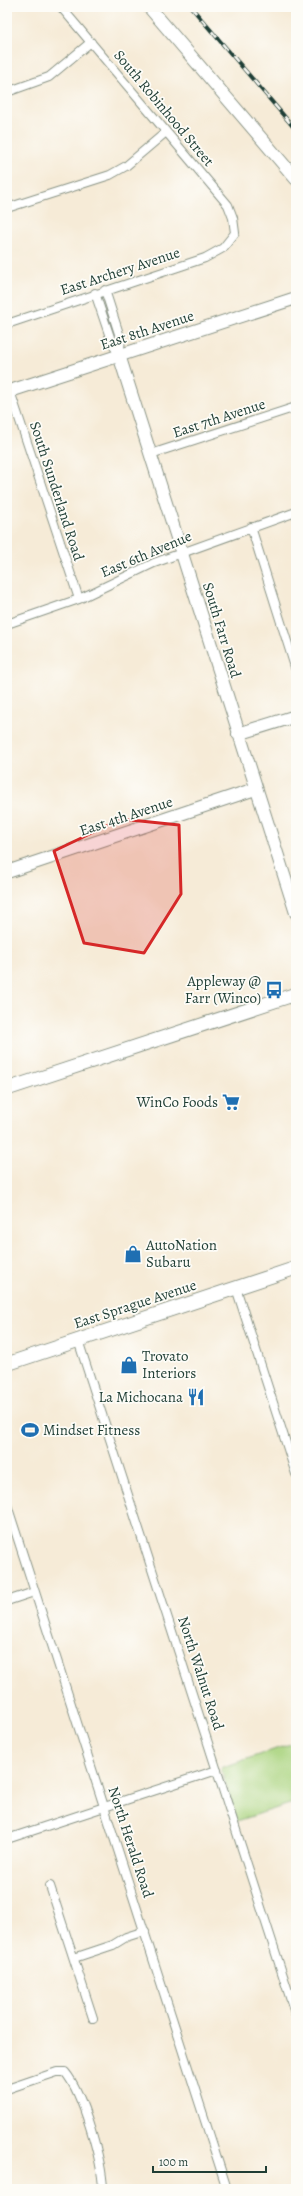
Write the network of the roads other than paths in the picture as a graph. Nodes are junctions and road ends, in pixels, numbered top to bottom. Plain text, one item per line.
1 (61, 7) edge
2 (149, 7) edge
3 (294, 7) edge
4 (296, 13) edge
5 (91, 42) junction
6 (7, 92) edge
7 (166, 132) junction
8 (296, 179) edge
9 (7, 208) edge
10 (235, 233) joint
11 (105, 290) junction
12 (95, 293) junction
13 (296, 298) edge
14 (7, 324) edge
15 (119, 355) junction
16 (8, 391) edge
17 (296, 408) edge
18 (151, 454) junction
19 (296, 512) edge
20 (251, 527) junction
21 (182, 553) junction
22 (79, 599) junction
23 (7, 624) edge
24 (296, 670) edge
25 (296, 716) edge
26 (238, 734) junction
27 (256, 790) junction
28 (7, 872) edge
29 (296, 913) edge
30 (296, 994) edge
31 (7, 1090) edge
32 (296, 1268) edge
33 (236, 1288) junction
34 (78, 1340) junction
35 (7, 1364) edge
36 (296, 1474) edge
37 (7, 1505) edge
38 (34, 1592) junction
39 (7, 1601) edge
40 (217, 1770) junction
41 (105, 1807) junction
42 (7, 1839) edge
43 (50, 1886) dead end
44 (144, 1931) junction
45 (74, 1958) junction
46 (296, 2016) edge
47 (93, 2018) dead end
48 (7, 2089) edge
49 (103, 2189) edge
50 (227, 2189) edge

1 - 5 street, South Robinhood Street
2 - 8 street
3 - 4 street
5 - 6 street
5 - 7 street, South Robinhood Street
7 - 9 street
7 - 10 street, South Robinhood Street
10 - 11 street, East Archery Avenue
11 - 12 street, East Archery Avenue
11 - 15 street, South Farr Road
12 - 14 street, East Archery Avenue
12 - 15 street, South Farr Road
13 - 15 street, East 8th Avenue
15 - 16 street, East 8th Avenue
15 - 18 street, South Farr Road
16 - 22 street, South Sunderland Road
17 - 18 street, East 7th Avenue
18 - 21 street, South Farr Road
19 - 20 street, East 6th Avenue
20 - 21 street, East 6th Avenue
20 - 24 street
21 - 22 street, East 6th Avenue
21 - 26 street, South Farr Road
22 - 23 street, East 6th Avenue
25 - 26 street
26 - 27 street, South Farr Road
27 - 28 street, East 4th Avenue
27 - 29 street, South Farr Road
30 - 31 main road
32 - 33 main road, East Sprague Avenue
33 - 34 main road, East Sprague Avenue
33 - 36 street
34 - 35 main road, East Sprague Avenue
34 - 40 street, North Walnut Road
37 - 38 street, North Herald Road
38 - 39 street
38 - 41 street, North Herald Road
40 - 41 street
40 - 46 street, North Walnut Road
41 - 42 street
41 - 44 street, North Herald Road
43 - 45 street
44 - 45 street
44 - 50 street, North Herald Road
45 - 47 street
48 - 49 street

